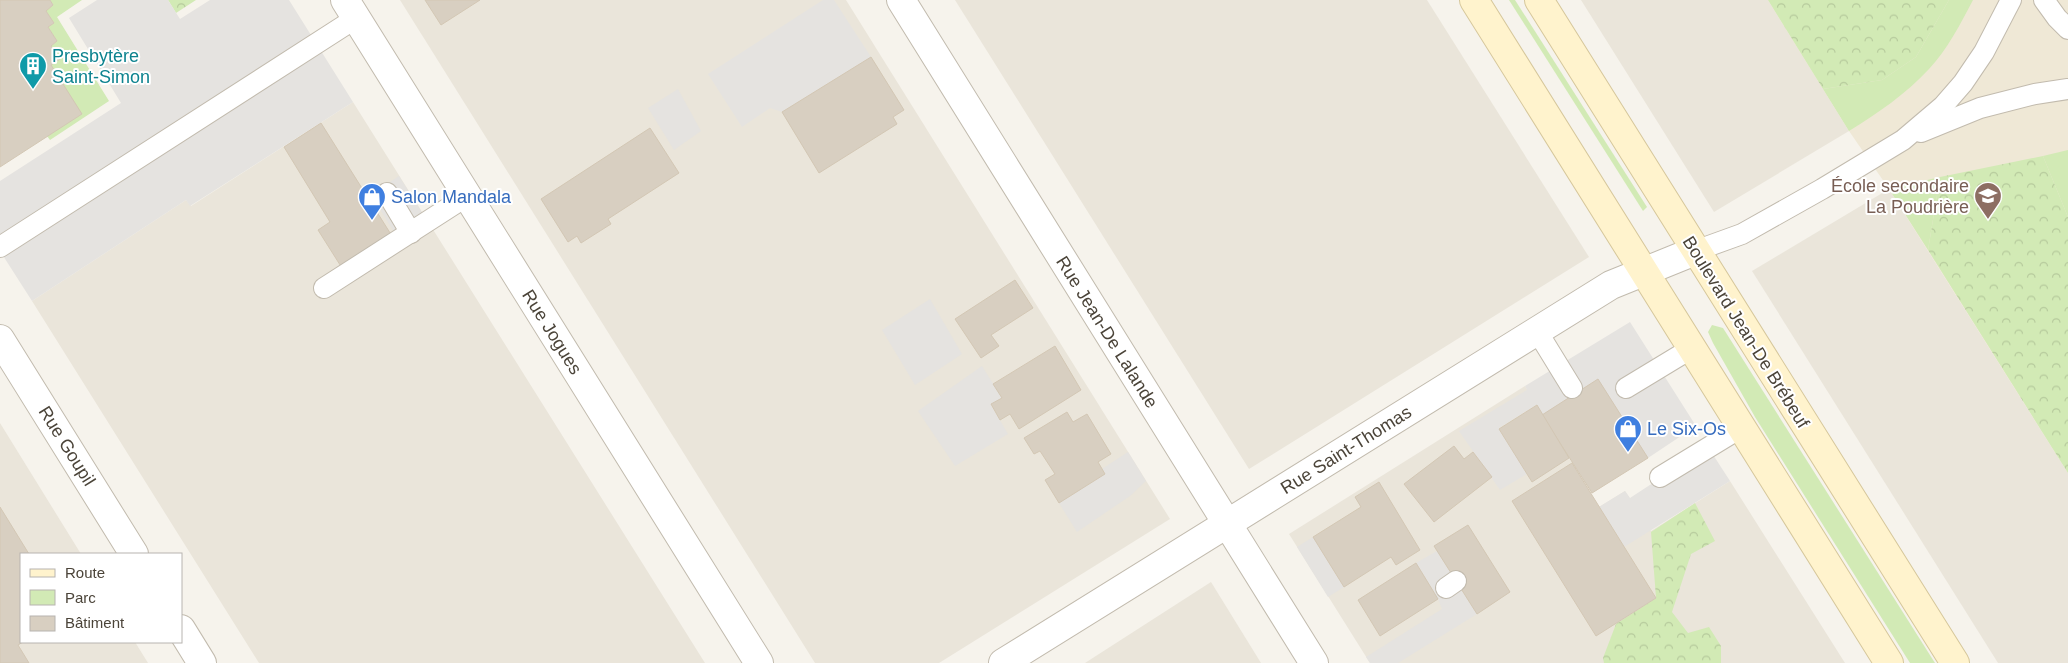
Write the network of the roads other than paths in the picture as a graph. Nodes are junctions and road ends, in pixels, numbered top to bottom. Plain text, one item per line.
1 (901, 0) edge
2 (1474, 0) edge
3 (1539, 0) edge
4 (2011, 0) edge
5 (2044, 0) edge
6 (350, 9) edge
7 (2068, 29) edge
8 (2068, 89) edge
9 (1903, 140) junction
10 (386, 193) dead end
11 (467, 196) junction
12 (411, 233) junction
13 (0, 247) edge
14 (1695, 251) junction
15 (1644, 272) junction
16 (324, 288) dead end
17 (1537, 331) junction
18 (0, 339) edge
19 (1692, 348) junction
20 (1572, 388) dead end
21 (1626, 388) dead end
22 (1742, 427) junction
23 (1660, 477) dead end
24 (1227, 524) junction
25 (133, 553) edge
26 (182, 632) edge
27 (202, 663) edge
28 (759, 663) edge
29 (1003, 663) edge
30 (1314, 663) edge
31 (1889, 663) edge
32 (1955, 663) edge

1 - 24 street, Rue Jean-De Lalande
2 - 15 main road
3 - 14 main road, Boulevard Jean-De Brébeuf
4 - 9 lane
5 - 7 lane
6 - 11 street, Rue Jogues
6 - 13 lane
8 - 9 lane
9 - 14 lane
10 - 12 lane
11 - 12 lane
11 - 28 street, Rue Jogues
12 - 16 lane
14 - 15 street, Rue Saint-Thomas
14 - 32 main road, Boulevard Jean-De Brébeuf
15 - 17 street, Rue Saint-Thomas
15 - 19 main road
17 - 20 lane
17 - 24 street, Rue Saint-Thomas
18 - 25 street, Rue Goupil
19 - 21 lane
19 - 22 main road
22 - 23 lane
22 - 31 main road
24 - 29 street, Rue Saint-Thomas
24 - 30 street, Rue Jean-De Lalande
26 - 27 street

